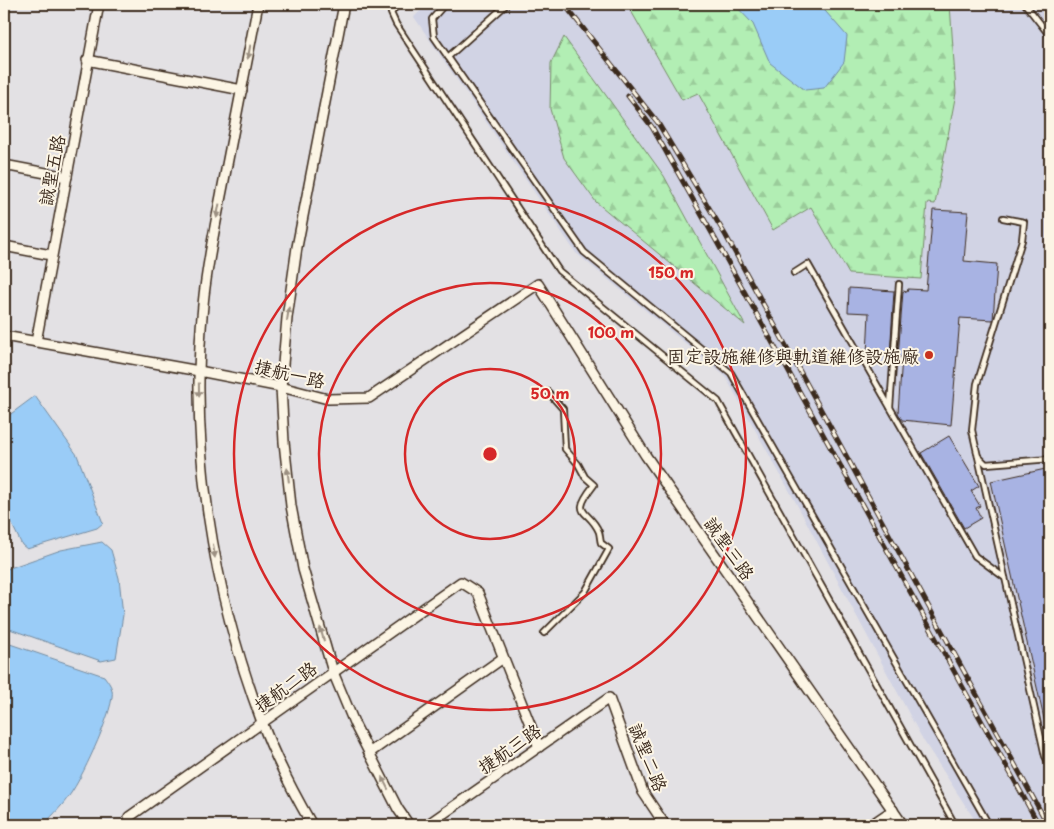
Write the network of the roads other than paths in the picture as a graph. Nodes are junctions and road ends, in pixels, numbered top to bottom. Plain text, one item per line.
1 (99, 4) edge
2 (258, 4) edge
3 (344, 4) edge
4 (398, 4) edge
5 (445, 4) edge
6 (507, 4) edge
7 (1025, 4) edge
8 (1050, 36) edge
9 (448, 57) junction
10 (87, 60) junction
11 (242, 90) junction
12 (4, 165) edge
13 (66, 177) junction
14 (1002, 218) dead end
15 (4, 246) edge
16 (51, 255) junction
17 (794, 272) dead end
18 (538, 284) joint
19 (899, 284) dead end
20 (4, 336) edge
21 (36, 342) junction
22 (199, 371) junction
23 (281, 387) junction
24 (548, 392) dead end
25 (890, 408) junction
26 (977, 456) junction
27 (1050, 459) edge
28 (1005, 578) junction
29 (544, 633) dead end
30 (504, 658) junction
31 (333, 672) junction
32 (609, 698) joint
33 (262, 723) junction
34 (539, 747) junction
35 (369, 753) junction
36 (1050, 765) edge
37 (892, 810) junction
38 (129, 817) dead end
39 (312, 825) edge
40 (410, 825) edge
41 (427, 825) edge
42 (665, 825) edge
43 (871, 825) edge
44 (903, 825) edge
45 (959, 825) edge
46 (990, 825) edge

1 - 10 street, 誠聖五路
2 -> 11 street
23 -> 3 street
4 - 45 lane
5 - 9 lane
6 - 9 lane
7 - 8 lane
9 - 46 lane
10 - 11 street
10 - 13 street, 誠聖五路
11 -> 22 street
12 - 13 street
13 - 16 street, 誠聖五路
14 - 26 lane
15 - 16 street
16 - 21 street, 誠聖五路
17 - 25 lane
18 - 23 street, 捷航一路
18 - 37 street, 誠聖三路
19 - 25 lane
20 - 21 street, 捷航一路
21 - 22 street, 捷航一路
22 - 23 street, 捷航一路
22 -> 33 street
31 -> 23 street
24 - 29 lane
25 - 28 lane
26 - 27 lane
26 - 28 lane
28 - 36 lane
30 - 31 street, 捷航二路
30 - 34 street
30 - 35 street
31 - 33 street, 捷航二路
31 - 35 street
32 - 34 street, 捷航三路
32 - 42 street, 誠聖二路
33 - 38 street, 捷航二路
33 - 39 street
34 - 41 street, 捷航三路
40 -> 35 street
37 - 43 street
37 - 44 street, 誠聖三路

